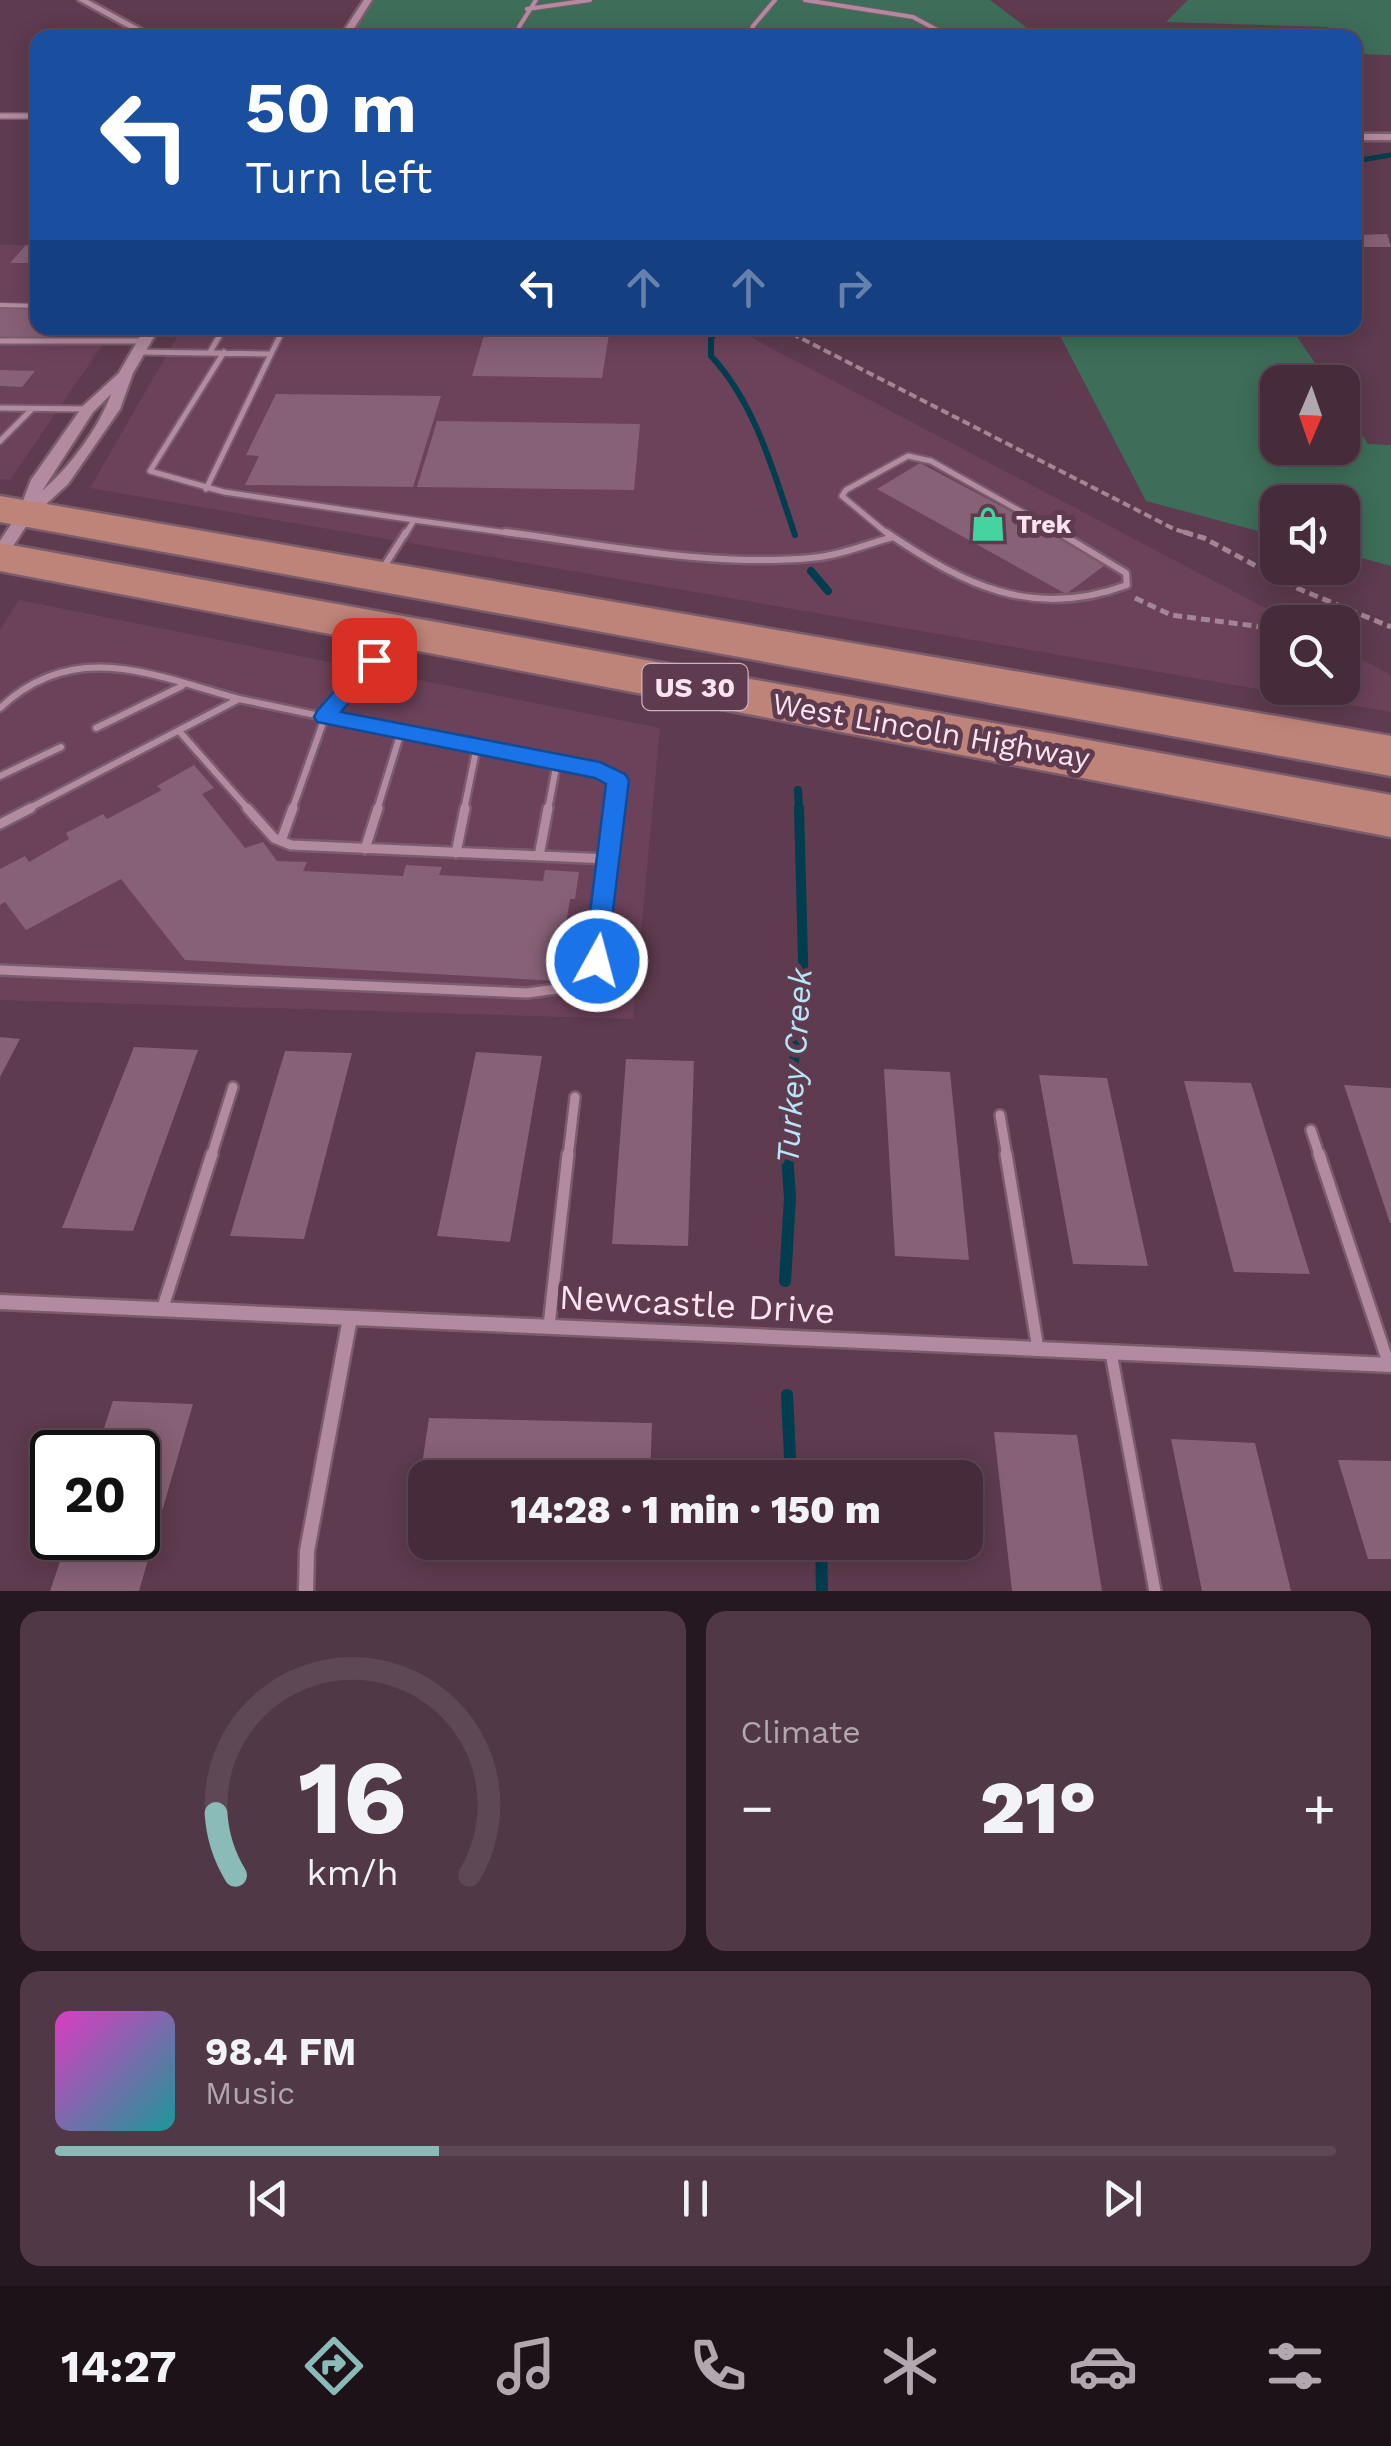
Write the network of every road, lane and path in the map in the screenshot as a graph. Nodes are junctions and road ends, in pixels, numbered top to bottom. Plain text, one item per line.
1 (82, 0) edge
2 (368, 0) edge
3 (536, 0) edge
4 (590, 0) edge
5 (775, 0) edge
6 (805, 0) edge
7 (527, 10) junction
8 (139, 30) edge
9 (348, 30) edge
10 (520, 30) edge
11 (752, 30) edge
12 (936, 30) edge
13 (0, 116) edge
14 (30, 116) edge
15 (1362, 137) edge
16 (1391, 137) edge
17 (0, 305) edge
18 (30, 306) edge
19 (148, 335) edge
20 (220, 335) edge
21 (280, 335) edge
22 (796, 335) edge
23 (0, 341) edge
24 (140, 347) junction
25 (210, 352) junction
26 (224, 352) junction
27 (270, 354) junction
28 (126, 373) junction
29 (0, 408) edge
30 (32, 408) junction
31 (88, 409) junction
32 (0, 441) edge
33 (206, 489) junction
34 (414, 520) junction
35 (7, 533) edge
36 (894, 537) junction
37 (378, 576) junction
38 (1118, 590) junction
39 (1338, 605) edge
40 (1360, 614) edge
41 (1260, 627) edge
42 (1391, 628) edge
43 (398, 632) junction
44 (183, 685) junction
45 (240, 699) junction
46 (0, 708) edge
47 (325, 717) junction
48 (96, 728) dead end
49 (178, 731) junction
50 (401, 732) junction
51 (477, 746) junction
52 (61, 747) dead end
53 (1391, 756) edge
54 (556, 762) junction
55 (0, 776) edge
56 (1391, 816) edge
57 (0, 824) edge
58 (281, 841) junction
59 (364, 849) junction
60 (456, 853) junction
61 (540, 856) junction
62 (609, 859) junction
63 (0, 970) edge
64 (233, 1087) dead end
65 (575, 1097) dead end
66 (1000, 1115) dead end
67 (1311, 1130) dead end
68 (0, 1302) edge
69 (162, 1310) junction
70 (350, 1318) junction
71 (549, 1327) junction
72 (1038, 1349) junction
73 (1111, 1353) junction
74 (1390, 1365) edge
75 (306, 1591) edge
76 (1155, 1591) edge

1 - 8 street
2 - 9 street
3 - 7 lane
4 - 7 lane
5 - 11 lane
6 - 12 lane
7 - 10 lane
13 - 14 street
15 - 16 street
17 - 18 lane
19 - 24 street
20 - 25 lane
21 - 27 lane
22 - 39 path
23 - 24 lane
24 - 25 lane
24 - 28 street
25 - 26 lane
26 - 27 lane
26 - 33 lane
27 - 33 lane
28 - 31 street
28 - 35 street
29 - 30 lane
30 - 31 lane
30 - 32 lane
31 - 35 street
33 - 34 lane
34 - 36 lane
34 - 37 lane
35 - 37 main road, West Lincoln Highway / US 30
35 - 43 main road, West Lincoln Highway / US 30
36 - 38 lane
36 - 38 lane
37 - 53 main road, West Lincoln Highway / US 30
38 - 41 path
40 - 42 path
43 - 47 lane
43 - 56 main road, West Lincoln Highway / US 30
44 - 45 lane
44 - 46 lane
44 - 48 lane
45 - 47 lane
45 - 49 lane
47 - 50 lane
47 - 58 lane
49 - 57 lane
49 - 58 lane
50 - 51 lane
50 - 59 lane
51 - 54 lane
51 - 60 lane
52 - 55 lane
54 - 61 lane
54 - 62 lane
58 - 59 lane
59 - 60 lane
60 - 61 lane
61 - 62 lane
62 - 63 lane
64 - 69 lane
65 - 71 lane
66 - 72 lane
67 - 74 lane
68 - 69 street, Newcastle Drive
69 - 70 street, Newcastle Drive
70 - 71 street, Newcastle Drive
70 - 75 street
71 - 72 street, Newcastle Drive
72 - 73 street, Newcastle Drive
73 - 74 street, Newcastle Drive
73 - 76 lane

